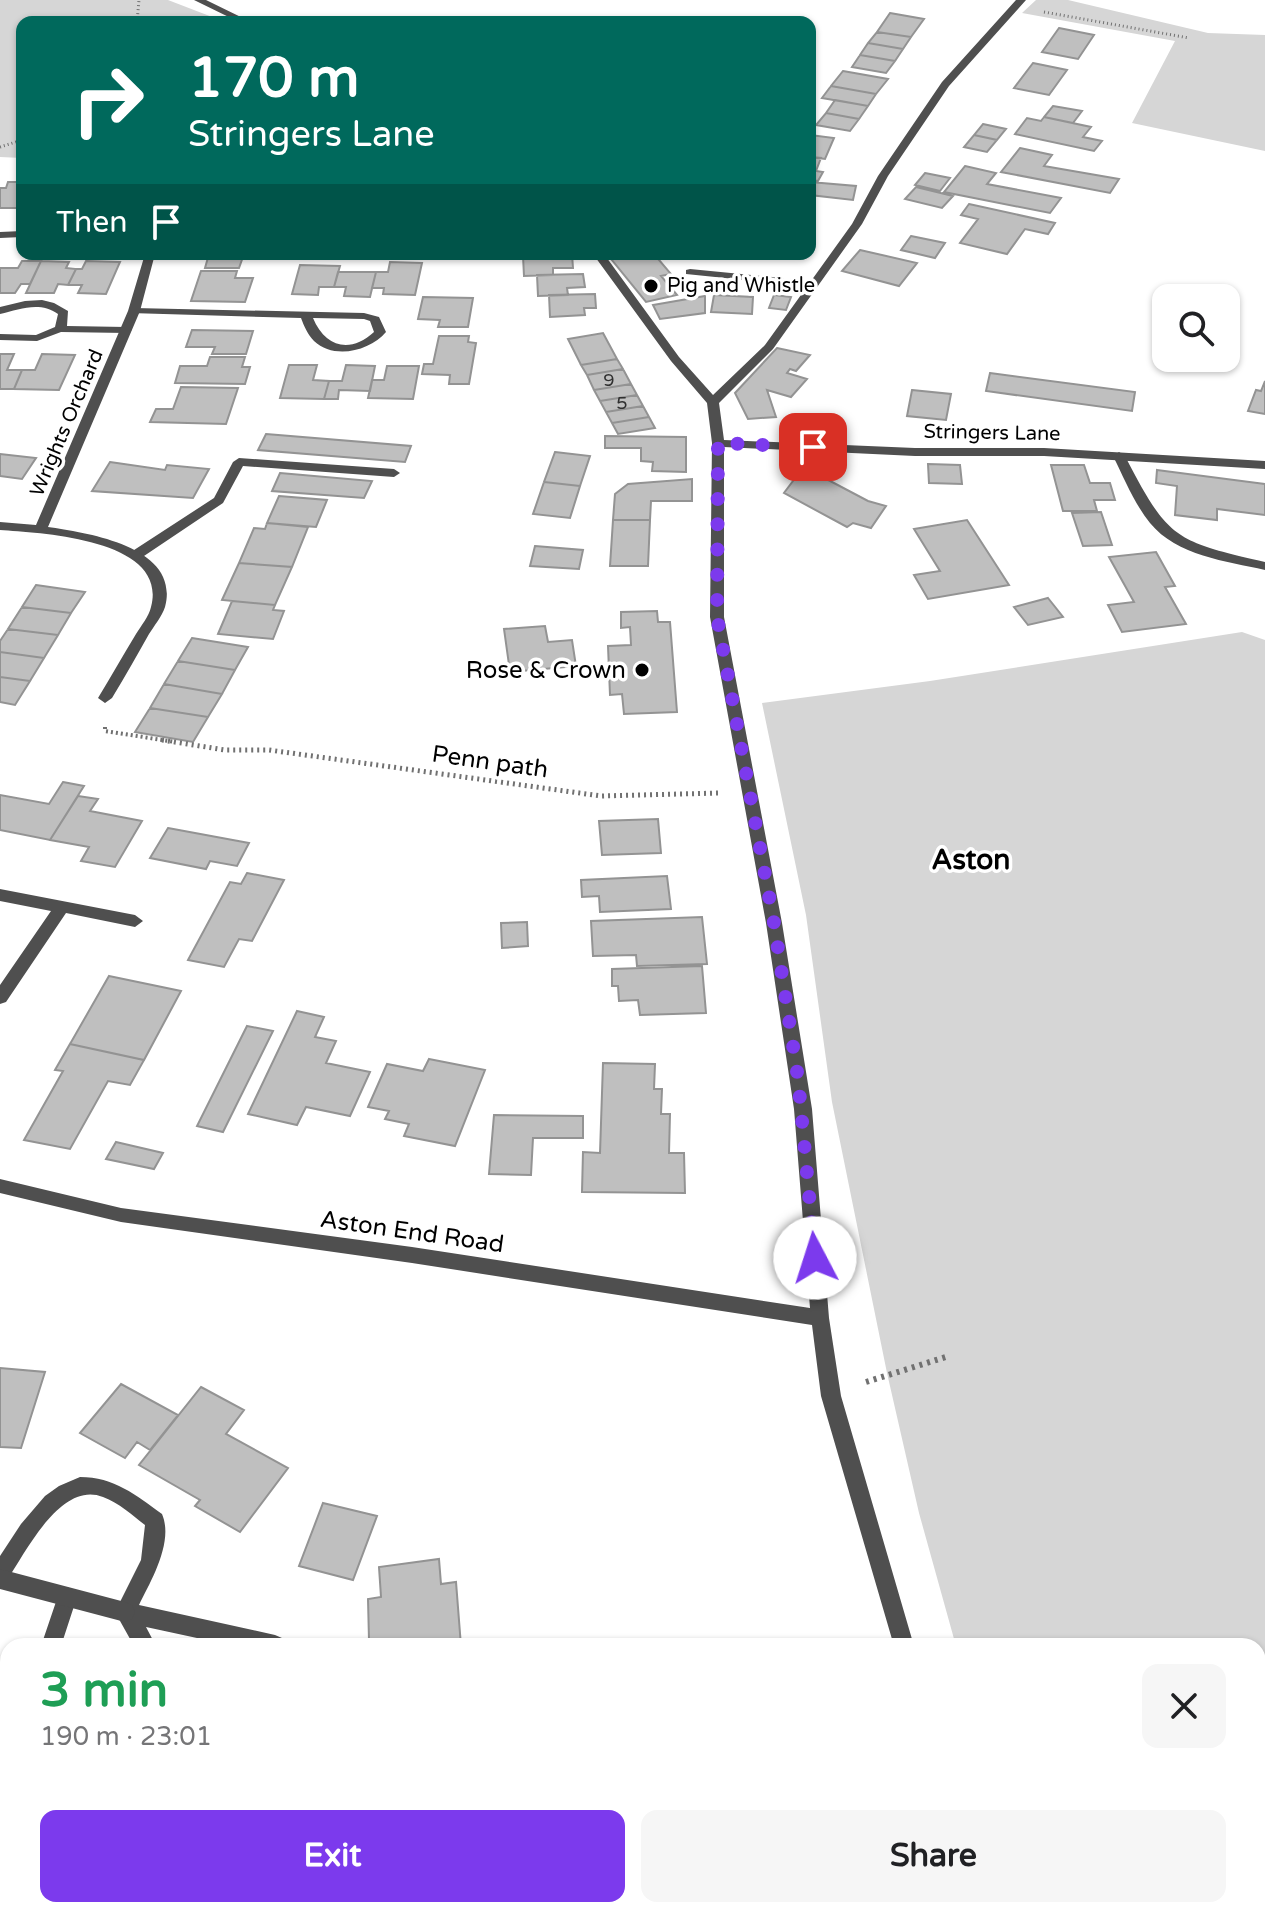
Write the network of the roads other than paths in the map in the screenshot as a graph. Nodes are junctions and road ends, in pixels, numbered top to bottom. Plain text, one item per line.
1 (199, 0) edge
2 (1018, 3) edge
3 (233, 16) edge
4 (148, 260) edge
5 (602, 260) edge
6 (690, 272) dead end
7 (813, 284) junction
8 (0, 311) edge
9 (134, 311) junction
10 (306, 316) junction
11 (60, 329) junction
12 (126, 330) junction
13 (0, 337) edge
14 (713, 402) junction
15 (718, 443) junction
16 (1119, 456) junction
17 (1265, 465) edge
18 (394, 473) dead end
19 (0, 526) edge
20 (41, 529) junction
21 (136, 555) junction
22 (1265, 566) edge
23 (105, 698) road end
24 (0, 895) edge
25 (62, 907) junction
26 (135, 921) dead end
27 (0, 998) edge
28 (0, 1186) edge
29 (820, 1318) junction
30 (0, 1576) edge
31 (67, 1597) junction
32 (125, 1612) junction
33 (54, 1638) edge
34 (141, 1638) edge
35 (243, 1638) edge
36 (902, 1638) edge

1 - 3 street
2 - 7 street
4 - 9 street, Wrights Orchard
5 - 14 street
6 - 7 street
7 - 14 street
8 - 11 street, Wrights Orchard
9 - 10 street
9 - 12 street, Wrights Orchard
10 - 10 street
11 - 12 street, Wrights Orchard
11 - 13 street, Wrights Orchard
12 - 20 street, Wrights Orchard
14 - 15 street
15 - 16 street, Stringers Lane
15 - 29 street
16 - 17 street, Stringers Lane
16 - 22 street
18 - 21 street
19 - 20 street
20 - 21 street
21 - 23 street
24 - 25 street
25 - 26 street
25 - 27 street
28 - 29 street, Aston End Road
29 - 36 street
30 - 31 street
30 - 32 street
31 - 32 street
31 - 33 street
32 - 34 street
32 - 35 street

